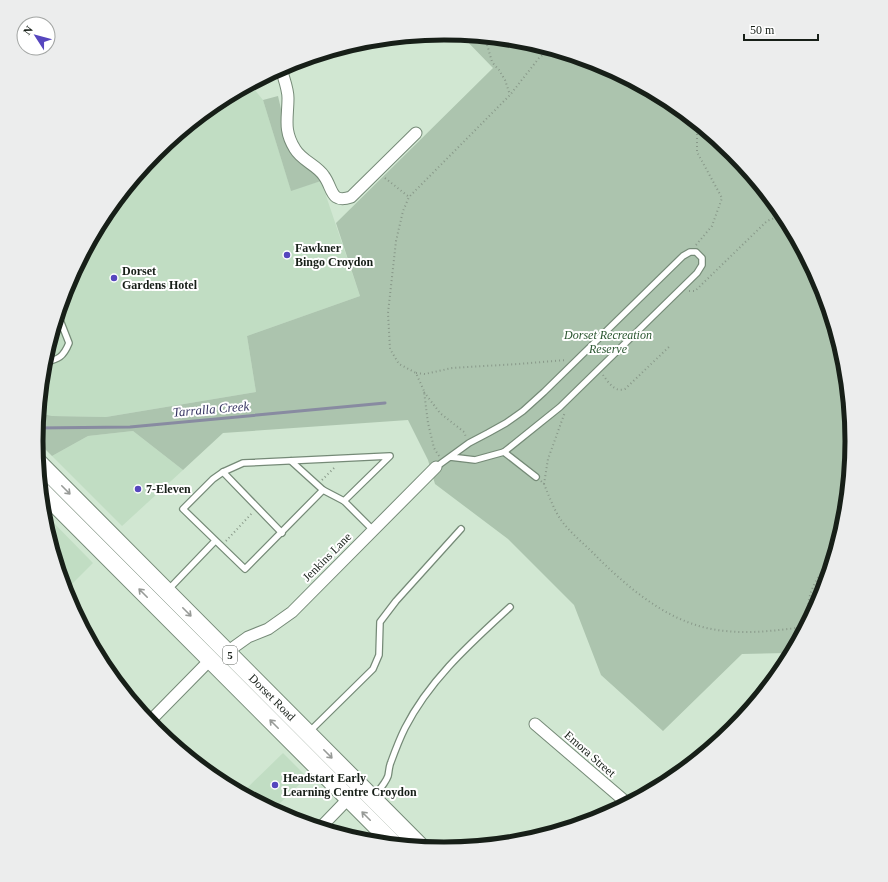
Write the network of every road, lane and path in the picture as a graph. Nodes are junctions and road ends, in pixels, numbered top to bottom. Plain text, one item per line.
1 (486, 42) edge
2 (545, 53) edge
3 (283, 74) edge
4 (510, 95) junction
5 (697, 131) edge
6 (416, 133) dead end
7 (377, 172) junction
8 (409, 196) junction
9 (776, 217) edge
10 (690, 252) junction
11 (678, 291) junction
12 (61, 323) edge
13 (671, 345) dead end
14 (52, 360) edge
15 (576, 360) junction
16 (599, 369) junction
17 (416, 373) junction
18 (424, 391) junction
19 (571, 397) junction
20 (468, 443) junction
21 (504, 452) junction
22 (450, 457) junction
23 (343, 458) junction
24 (291, 461) junction
25 (440, 465) junction
26 (44, 468) edge
27 (223, 472) junction
28 (536, 477) dead end
29 (317, 485) junction
30 (323, 490) junction
31 (46, 495) edge
32 (344, 501) junction
33 (257, 508) junction
34 (101, 526) junction
35 (461, 529) dead end
36 (373, 530) junction
37 (282, 533) junction
38 (89, 538) junction
39 (215, 541) junction
40 (221, 546) junction
41 (822, 574) edge
42 (166, 592) junction
43 (510, 607) dead end
44 (807, 610) edge
45 (799, 628) edge
46 (227, 652) junction
47 (210, 660) junction
48 (154, 717) edge
49 (535, 724) dead end
50 (307, 733) junction
51 (348, 798) junction
52 (372, 798) junction
53 (623, 800) edge
54 (324, 824) edge
55 (388, 838) edge
56 (415, 841) edge

1 - 4 path
2 - 4 path
3 - 7 street
4 - 8 path
5 - 10 path
6 - 7 street
7 - 8 path
8 - 17 path
9 - 11 path
10 - 11 lane
10 - 15 lane
11 - 16 lane
12 - 14 lane
13 - 16 path
15 - 17 path
15 - 20 lane
16 - 19 lane
17 - 18 path
18 - 20 path
18 - 25 path
19 - 21 lane
19 - 45 path
20 - 22 lane
21 - 22 lane
21 - 28 lane
22 - 25 lane
23 - 24 lane
23 - 29 path
23 - 32 lane
24 - 27 lane
24 - 29 lane
25 - 36 street, Jenkins Lane
26 -> 34 main road, Dorset Road / 5
27 - 33 lane
27 - 39 lane
29 - 30 lane
30 - 32 lane
30 - 37 lane
31 - 38 main road, Dorset Road / 5
32 - 36 lane
33 - 37 lane
33 - 40 path
34 - 38 main road
34 - 42 main road, Dorset Road / 5
35 - 50 lane
36 - 46 street, Jenkins Lane
37 - 40 lane
47 -> 38 main road, Dorset Road / 5
39 - 40 lane
39 - 42 lane
41 - 44 path
42 -> 46 main road, Dorset Road / 5
43 - 52 lane
46 - 47 main road
46 - 50 main road, Dorset Road / 5
47 - 48 street
51 -> 47 main road, Dorset Road / 5
49 - 53 street, Emora Street
50 -> 52 main road, Dorset Road / 5
51 - 54 street
55 -> 51 main road, Dorset Road / 5
52 - 56 main road, Dorset Road / 5

